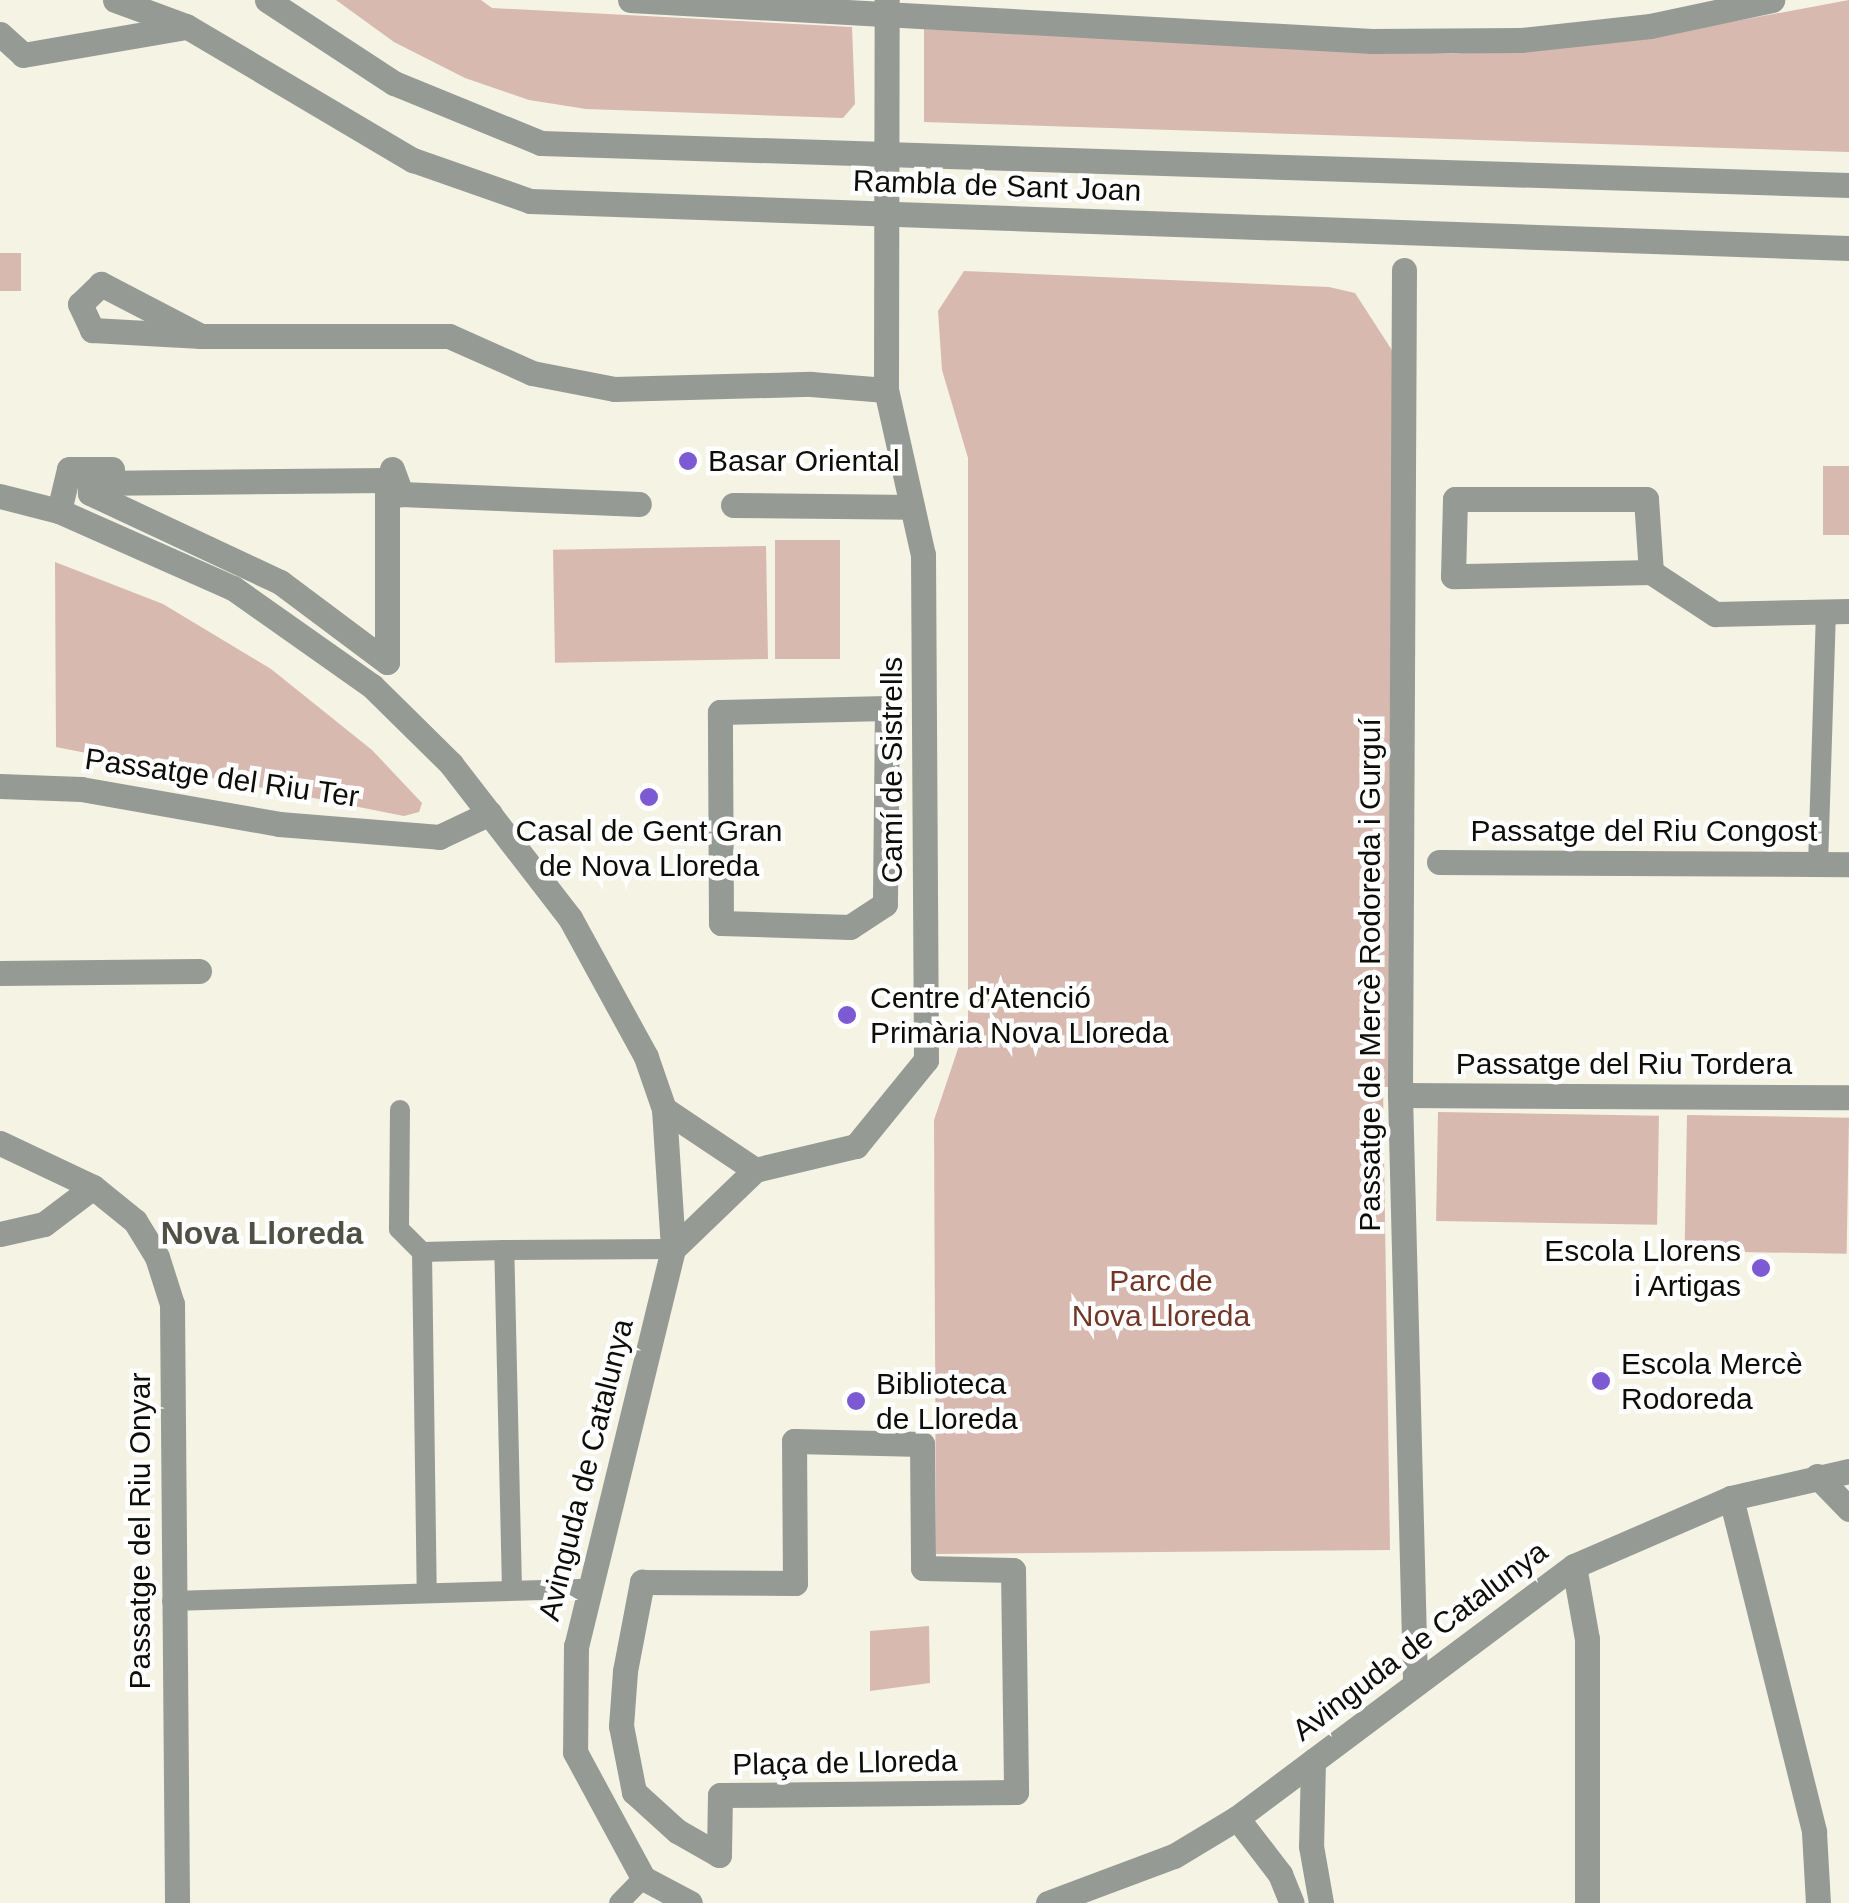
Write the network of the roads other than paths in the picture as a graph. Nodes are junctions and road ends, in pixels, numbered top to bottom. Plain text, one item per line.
1 (115, 0) edge
2 (267, 0) edge
3 (630, 0) edge
4 (1772, 0) edge
5 (886, 8) edge
6 (186, 26) junction
7 (0, 34) edge
8 (886, 159) junction
9 (1849, 185) edge
10 (886, 214) junction
11 (1849, 248) edge
12 (1404, 270) dead end
13 (201, 336) dead end
14 (886, 390) junction
15 (90, 493) joint
16 (0, 496) edge
17 (639, 504) dead end
18 (733, 505) dead end
19 (912, 507) junction
20 (58, 511) junction
21 (1651, 572) junction
22 (1838, 611) edge
23 (720, 712) joint
24 (0, 786) edge
25 (490, 813) junction
26 (1438, 862) dead end
27 (1849, 864) edge
28 (1818, 865) junction
29 (199, 972) dead end
30 (0, 973) edge
31 (1400, 1095) junction
32 (1849, 1097) edge
33 (664, 1109) junction
34 (400, 1110) dead end
35 (0, 1143) edge
36 (755, 1170) junction
37 (93, 1186) junction
38 (0, 1234) edge
39 (673, 1249) junction
40 (504, 1250) junction
41 (422, 1252) junction
42 (794, 1441) joint
43 (1849, 1472) edge
44 (1818, 1476) junction
45 (1731, 1498) junction
46 (1849, 1509) edge
47 (1574, 1566) junction
48 (587, 1589) junction
49 (512, 1590) junction
50 (426, 1593) junction
51 (172, 1601) junction
52 (1415, 1680) junction
53 (1313, 1761) junction
54 (1237, 1818) junction
55 (644, 1878) junction
56 (177, 1903) edge
57 (618, 1903) edge
58 (690, 1903) edge
59 (1048, 1903) edge
60 (1292, 1903) edge
61 (1321, 1903) edge
62 (1588, 1903) edge
63 (1818, 1903) edge

1 - 6 street, Rambla de Sant Joan
2 - 8 street, Rambla de Sant Joan
3 - 5 street
4 - 5 street
5 - 8 street, Camí de Sistrells
6 - 7 street
6 - 10 street, Rambla de Sant Joan
8 - 9 street, Rambla de Sant Joan
8 - 10 street, Camí de Sistrells
10 - 11 street, Rambla de Sant Joan
10 - 14 street, Camí de Sistrells
12 - 31 street, Passatge de Mercè Rodoreda i Gurguí
13 - 14 street
14 - 19 street, Camí de Sistrells
15 - 15 street
16 - 20 street, Avinguda de Catalunya
17 - 20 street
18 - 19 street
19 - 36 street, Camí de Sistrells
20 - 25 street, Avinguda de Catalunya
21 - 21 street
21 - 22 street
22 - 28 lane
23 - 23 street
24 - 25 street, Passatge del Riu Ter
25 - 33 street, Avinguda de Catalunya
26 - 28 street, Passatge del Riu Congost
27 - 28 street, Passatge del Riu Congost
29 - 30 street
31 - 32 street, Passatge del Riu Tordera
31 - 52 street, Passatge de Mercè Rodoreda i Gurguí
33 - 36 street
33 - 39 street, Avinguda de Catalunya
34 - 41 lane
35 - 37 street, Passatge del Riu Onyar
36 - 39 street
37 - 38 street
37 - 51 street, Passatge del Riu Onyar
39 - 40 lane
39 - 48 street, Avinguda de Catalunya
40 - 41 lane
40 - 49 lane
41 - 50 lane
42 - 42 street, Plaça de Lloreda
43 - 44 street, Avinguda de Catalunya
44 - 45 street, Avinguda de Catalunya
44 - 46 street
45 - 47 street, Avinguda de Catalunya
45 - 63 street
47 - 52 street, Avinguda de Catalunya
47 - 62 street
48 - 49 lane
48 - 55 street, Avinguda de Catalunya
49 - 50 lane
50 - 51 lane
51 - 56 street, Passatge del Riu Onyar
52 - 53 street, Avinguda de Catalunya
53 - 54 street, Avinguda de Catalunya
53 - 61 street
54 - 59 street, Avinguda de Catalunya
54 - 60 street
55 - 57 lane
55 - 58 street

